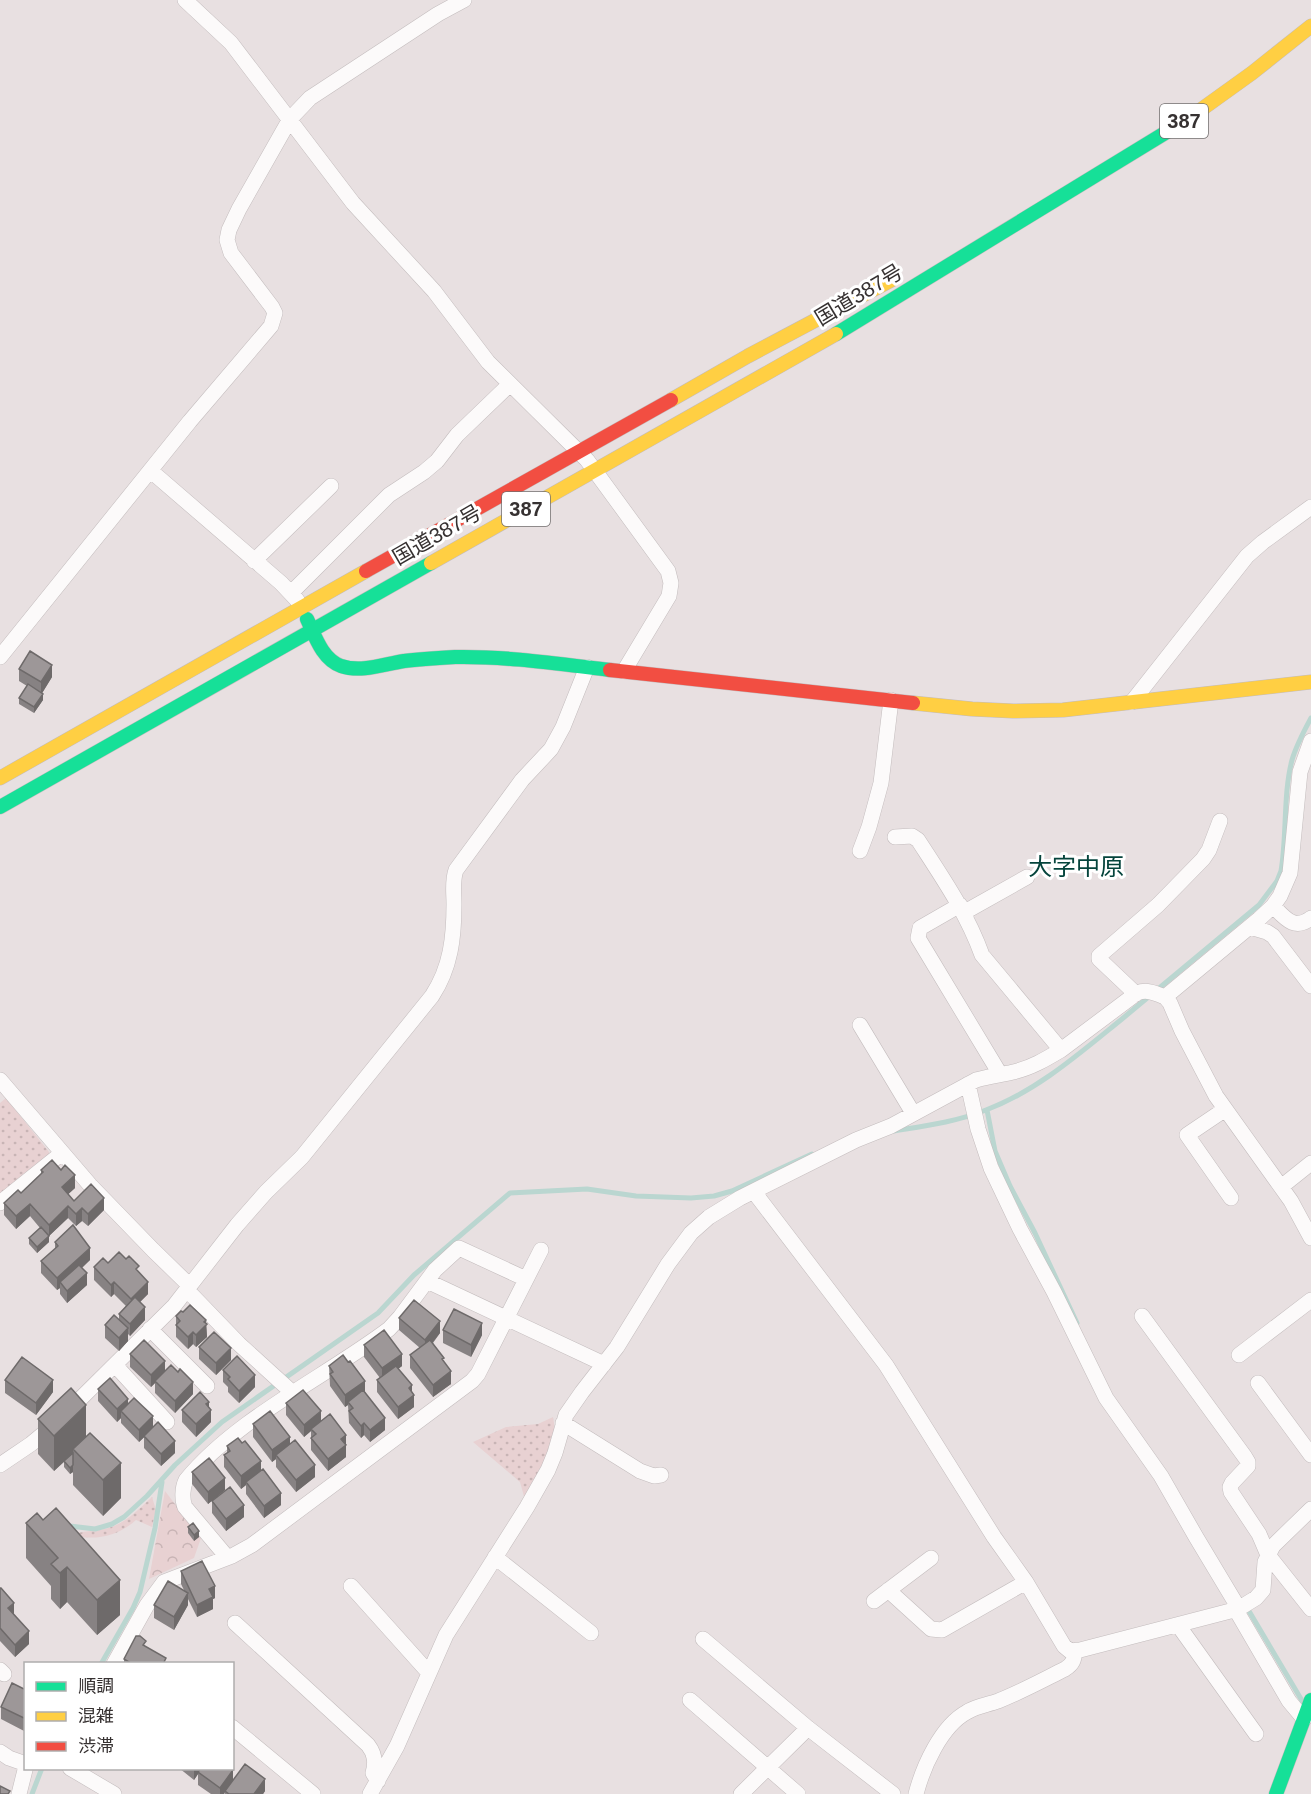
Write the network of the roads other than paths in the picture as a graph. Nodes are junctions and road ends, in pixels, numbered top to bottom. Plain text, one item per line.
1 (185, 0) edge
2 (464, 0) edge
3 (1311, 26) edge
4 (290, 119) junction
5 (1048, 204) junction
6 (510, 385) junction
7 (578, 452) junction
8 (594, 470) junction
9 (151, 471) junction
10 (331, 486) dead end
11 (1311, 507) edge
12 (254, 561) junction
13 (291, 593) junction
14 (301, 608) junction
15 (312, 630) junction
16 (0, 657) edge
17 (587, 667) junction
18 (624, 671) junction
19 (1311, 682) edge
20 (891, 700) junction
21 (1132, 702) junction
22 (1311, 741) edge
23 (0, 778) edge
24 (0, 807) edge
25 (1220, 821) dead end
26 (895, 837) dead end
27 (860, 851) dead end
28 (1028, 877) dead end
29 (1273, 906) junction
30 (962, 909) junction
31 (1311, 918) edge
32 (1250, 927) junction
33 (1311, 986) edge
34 (1136, 994) junction
35 (1165, 997) junction
36 (860, 1025) dead end
37 (1061, 1050) junction
38 (1000, 1074) junction
39 (0, 1080) edge
40 (968, 1084) junction
41 (1224, 1110) junction
42 (913, 1113) junction
43 (62, 1153) junction
44 (1311, 1163) edge
45 (1281, 1187) junction
46 (754, 1192) junction
47 (1231, 1198) dead end
48 (0, 1203) edge
49 (1311, 1238) edge
50 (541, 1250) dead end
51 (526, 1280) junction
52 (427, 1281) junction
53 (189, 1288) junction
54 (1311, 1300) edge
55 (1142, 1316) dead end
56 (507, 1318) junction
57 (150, 1329) junction
58 (1239, 1355) dead end
59 (604, 1364) junction
60 (115, 1365) junction
61 (1258, 1383) dead end
62 (207, 1386) dead end
63 (294, 1394) junction
64 (167, 1422) dead end
65 (563, 1423) junction
66 (1311, 1455) edge
67 (0, 1465) edge
68 (661, 1475) dead end
69 (1311, 1509) edge
70 (1268, 1555) junction
71 (227, 1557) junction
72 (495, 1557) junction
73 (931, 1558) dead end
74 (1026, 1582) junction
75 (351, 1586) dead end
76 (888, 1590) junction
77 (874, 1601) dead end
78 (1245, 1605) junction
79 (1311, 1609) edge
80 (234, 1623) dead end
81 (1178, 1625) junction
82 (591, 1633) dead end
83 (703, 1639) dead end
84 (1075, 1651) junction
85 (115, 1662) edge
86 (429, 1672) junction
87 (690, 1700) dead end
88 (1307, 1711) edge
89 (808, 1728) junction
90 (234, 1729) edge
91 (1256, 1734) dead end
92 (0, 1752) edge
93 (24, 1764) edge
94 (768, 1767) junction
95 (25, 1770) edge
96 (73, 1770) edge
97 (374, 1787) edge
98 (19, 1794) edge
99 (114, 1794) edge
100 (313, 1794) edge
101 (741, 1794) edge
102 (798, 1794) edge
103 (893, 1794) edge
104 (916, 1794) edge
105 (1276, 1794) edge

1 - 4 street
2 - 4 street
3 - 5 main road, 国道387号 / 387
4 - 6 street
4 - 9 street
5 - 7 main road, 国道387号 / 387
5 - 8 main road, 国道387号 / 387
6 - 7 street
6 - 13 street
7 - 8 street
7 - 14 main road, 国道387号 / 387
8 - 15 main road, 国道387号 / 387
8 - 18 street
9 - 12 street
9 - 16 street
10 - 12 street
11 - 21 street
12 - 13 street
13 - 14 street
14 - 15 main road
14 - 23 main road, 国道387号 / 387
15 - 17 main road
15 - 24 main road, 国道387号 / 387
17 - 18 main road
17 - 53 street
18 - 20 main road
19 - 21 main road
20 - 21 main road
20 - 27 street
22 - 29 street
25 - 34 street
26 - 30 street
28 - 30 street
29 - 31 street
29 - 32 street
30 - 37 street
30 - 38 street
32 - 33 street
32 - 35 street
34 - 35 street
34 - 37 street
35 - 41 street
36 - 42 street
37 - 38 street
38 - 40 street
39 - 43 street
40 - 42 street
40 - 78 street
41 - 45 street
41 - 47 street
42 - 46 street
43 - 48 street
43 - 53 street
44 - 45 street
45 - 49 street
46 - 59 street
46 - 74 street
50 - 51 street
51 - 52 street
51 - 56 street
52 - 56 street
52 - 63 street
53 - 57 street
53 - 63 street
54 - 58 street
55 - 70 street
56 - 59 street
56 - 71 street
57 - 60 street
57 - 62 street
59 - 65 street
60 - 64 street
60 - 67 street
61 - 66 street
63 - 71 street
65 - 68 street
65 - 72 street
69 - 70 street
70 - 78 street
70 - 79 street
71 - 85 street
72 - 82 street
72 - 86 street
73 - 76 street
74 - 76 street
74 - 84 street
75 - 86 street
76 - 77 street
78 - 81 street
78 - 88 street
80 - 97 street
81 - 84 street
81 - 91 street
83 - 89 street
84 - 104 street
86 - 97 street
87 - 94 street
88 - 105 main road
89 - 94 street
89 - 103 street
90 - 100 street
92 - 93 street
94 - 101 street
94 - 102 street
95 - 98 street
96 - 99 street

